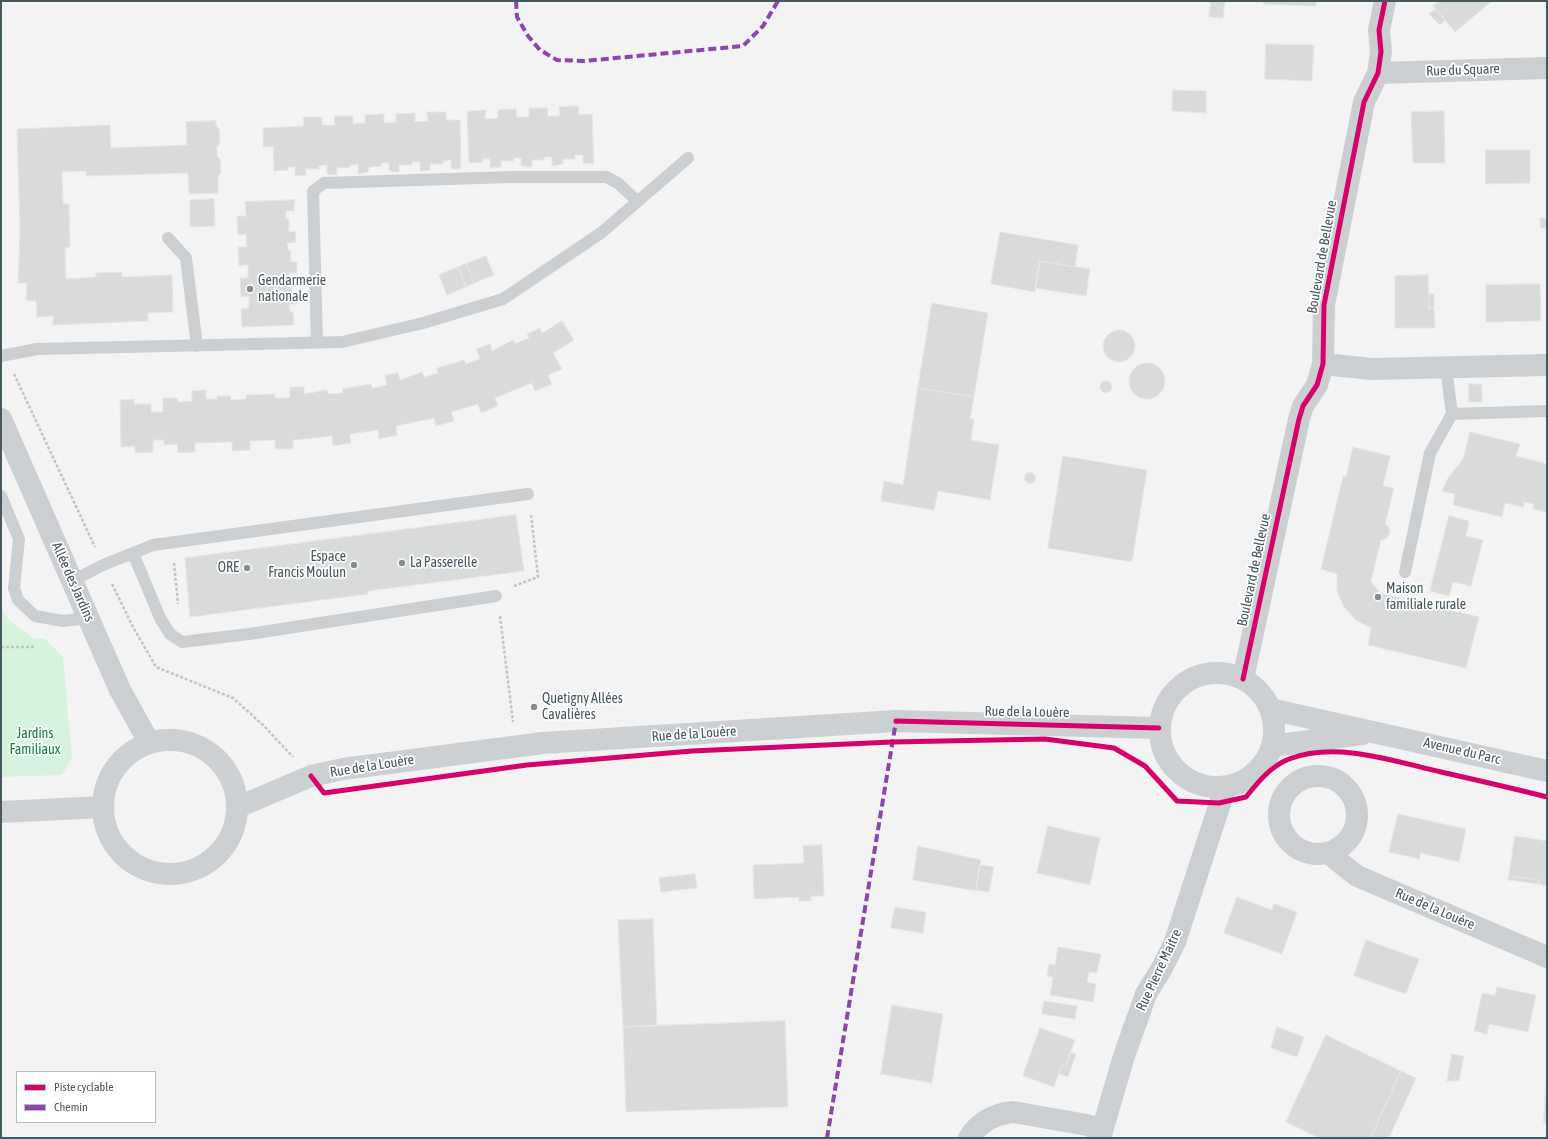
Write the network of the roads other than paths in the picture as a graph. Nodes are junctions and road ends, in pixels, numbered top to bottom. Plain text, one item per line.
1 (1385, 1) edge
2 (1547, 68) edge
3 (1378, 73) junction
4 (688, 158) dead end
5 (637, 201) junction
6 (168, 238) dead end
7 (317, 343) junction
8 (197, 346) junction
9 (1, 356) edge
10 (1323, 364) junction
11 (1547, 365) edge
12 (1446, 368) junction
13 (1547, 411) edge
14 (1452, 414) junction
15 (1, 419) edge
16 (528, 494) dead end
17 (1, 496) edge
18 (133, 553) junction
19 (1405, 572) dead end
20 (72, 581) junction
21 (496, 596) road end
22 (89, 618) junction
23 (1243, 679) junction
24 (1270, 708) junction
25 (1159, 728) junction
26 (1377, 732) junction
27 (149, 742) junction
28 (1272, 746) junction
29 (1547, 771) edge
30 (1224, 788) junction
31 (102, 807) junction
32 (238, 807) junction
33 (1, 812) edge
34 (1328, 853) dead end
35 (1547, 957) edge
36 (1101, 1134) edge
37 (969, 1138) edge

1 - 3 street, Boulevard de Bellevue
2 - 3 street, Rue du Square
3 - 10 street, Boulevard de Bellevue
4 - 5 lane
5 - 7 lane
5 - 7 lane
6 - 8 lane
7 - 8 lane
8 - 9 lane
10 - 12 street
10 - 23 street, Boulevard de Bellevue
11 - 12 street
12 - 14 lane
13 - 14 lane
14 - 19 lane
15 - 20 street, Allée des Jardins
16 - 18 lane
17 - 22 lane
18 - 20 lane
18 - 21 lane
20 - 22 street, Allée des Jardins
22 - 27 street, Allée des Jardins
23 - 24 main road
23 - 25 main road
24 - 26 main road, Avenue du Parc
24 - 28 main road
25 - 30 main road
25 - 32 main road, Rue de la Louère
26 - 28 main road, Avenue du Parc
26 - 29 main road, Avenue du Parc
27 - 31 main road
27 - 32 main road
28 - 30 main road
30 - 36 street, Rue Pierre Maitre
31 - 32 main road
31 - 33 main road
34 - 35 street, Rue de la Louère
36 - 37 street, Rue Pierre Maitre

